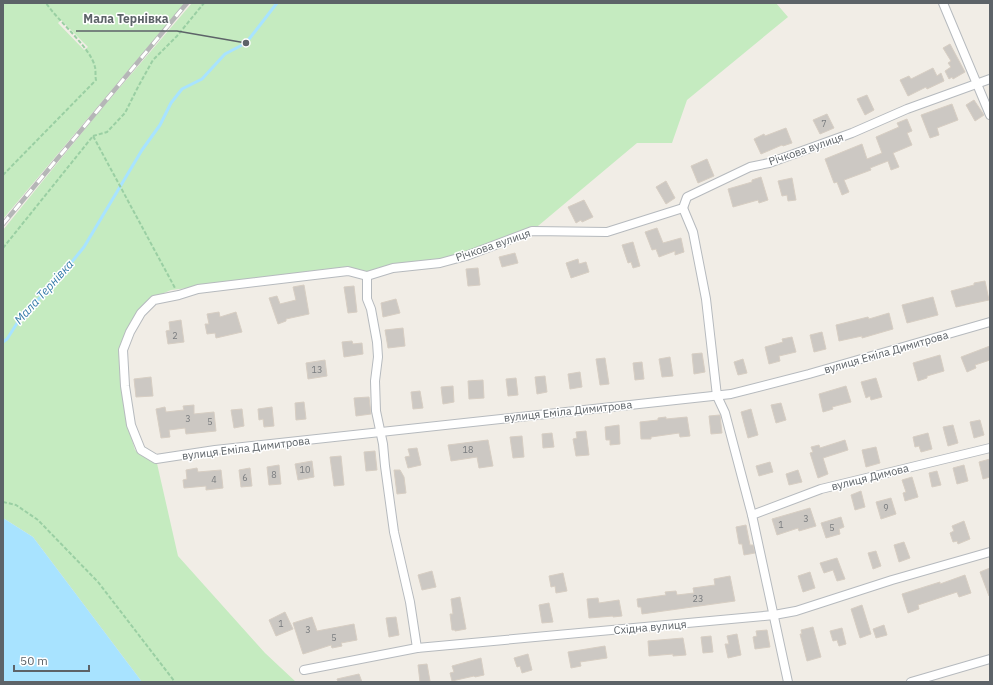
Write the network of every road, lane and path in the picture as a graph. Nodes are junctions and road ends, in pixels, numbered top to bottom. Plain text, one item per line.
1 (46, 3) edge
2 (204, 3) edge
3 (943, 3) edge
4 (990, 79) edge
5 (977, 84) junction
6 (990, 114) edge
7 (93, 136) junction
8 (3, 175) edge
9 (683, 208) junction
10 (3, 248) edge
11 (367, 276) junction
12 (179, 295) junction
13 (990, 322) edge
14 (717, 396) junction
15 (380, 432) junction
16 (990, 448) edge
17 (3, 502) edge
18 (752, 515) junction
19 (990, 552) edge
20 (774, 615) junction
21 (417, 648) junction
22 (990, 659) edge
23 (304, 670) dead end
24 (175, 682) edge
25 (788, 682) edge
26 (911, 682) edge

1 - 8 path
2 - 7 path
3 - 5 street
4 - 5 street, Річкова вулиця
5 - 6 street
5 - 9 street, Річкова вулиця
7 - 10 path
7 - 12 path
9 - 11 street, Річкова вулиця
9 - 14 street
11 - 12 street
11 - 15 street
12 - 15 street, вулиця Еміла Димитрова
13 - 14 street, вулиця Еміла Димитрова
14 - 15 street, вулиця Еміла Димитрова
14 - 18 street
15 - 21 street
16 - 18 street, вулиця Димова
17 - 24 path
18 - 20 street
19 - 20 street, Східна вулиця
20 - 21 street, Східна вулиця
20 - 25 street
21 - 23 street, Східна вулиця
22 - 26 street

